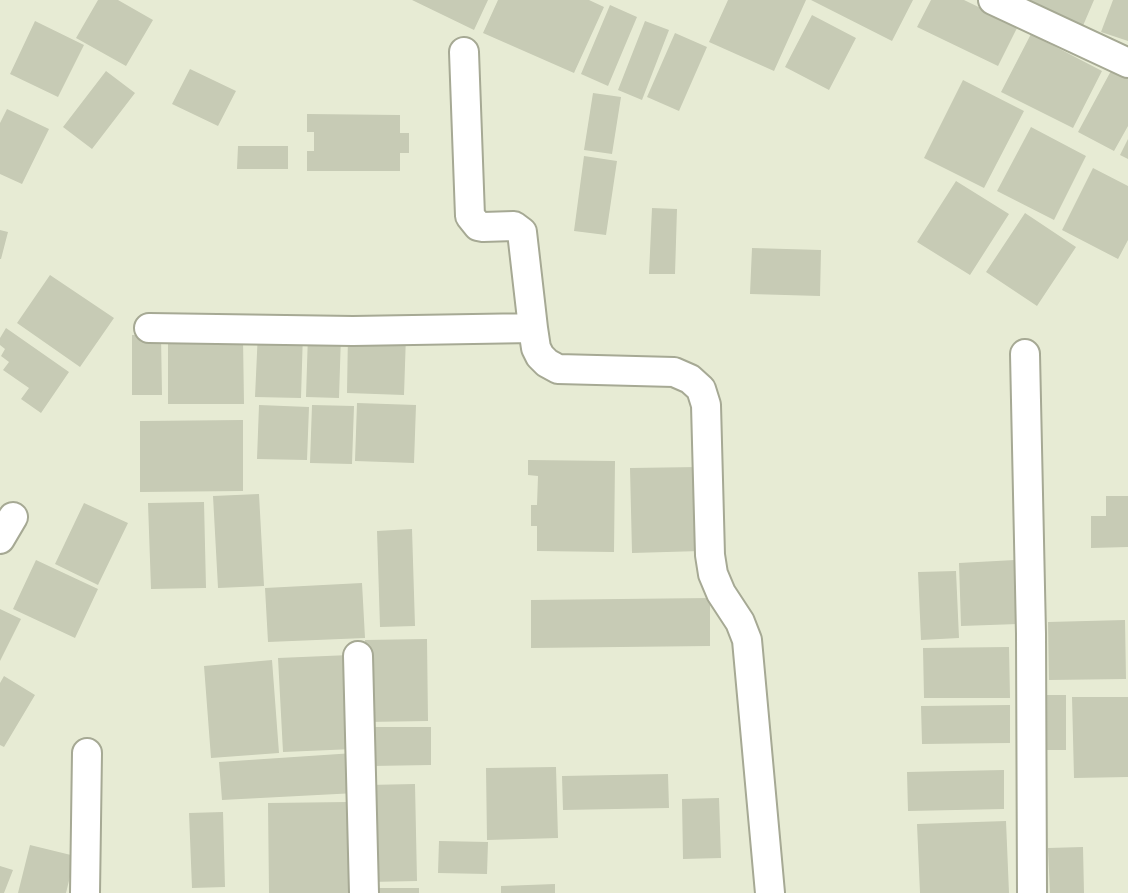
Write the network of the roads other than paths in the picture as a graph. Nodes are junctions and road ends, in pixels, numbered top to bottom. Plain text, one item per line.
1 (1000, 2) edge
2 (464, 52) dead end
3 (1128, 63) edge
4 (149, 328) dead end
5 (533, 328) junction
6 (1025, 354) dead end
7 (358, 656) dead end
8 (87, 753) dead end
9 (85, 893) edge
10 (363, 893) edge
11 (770, 893) edge
12 (1032, 893) edge

1 - 3 street
2 - 5 street
4 - 5 street
5 - 11 street
6 - 12 street
7 - 10 street
8 - 9 street

